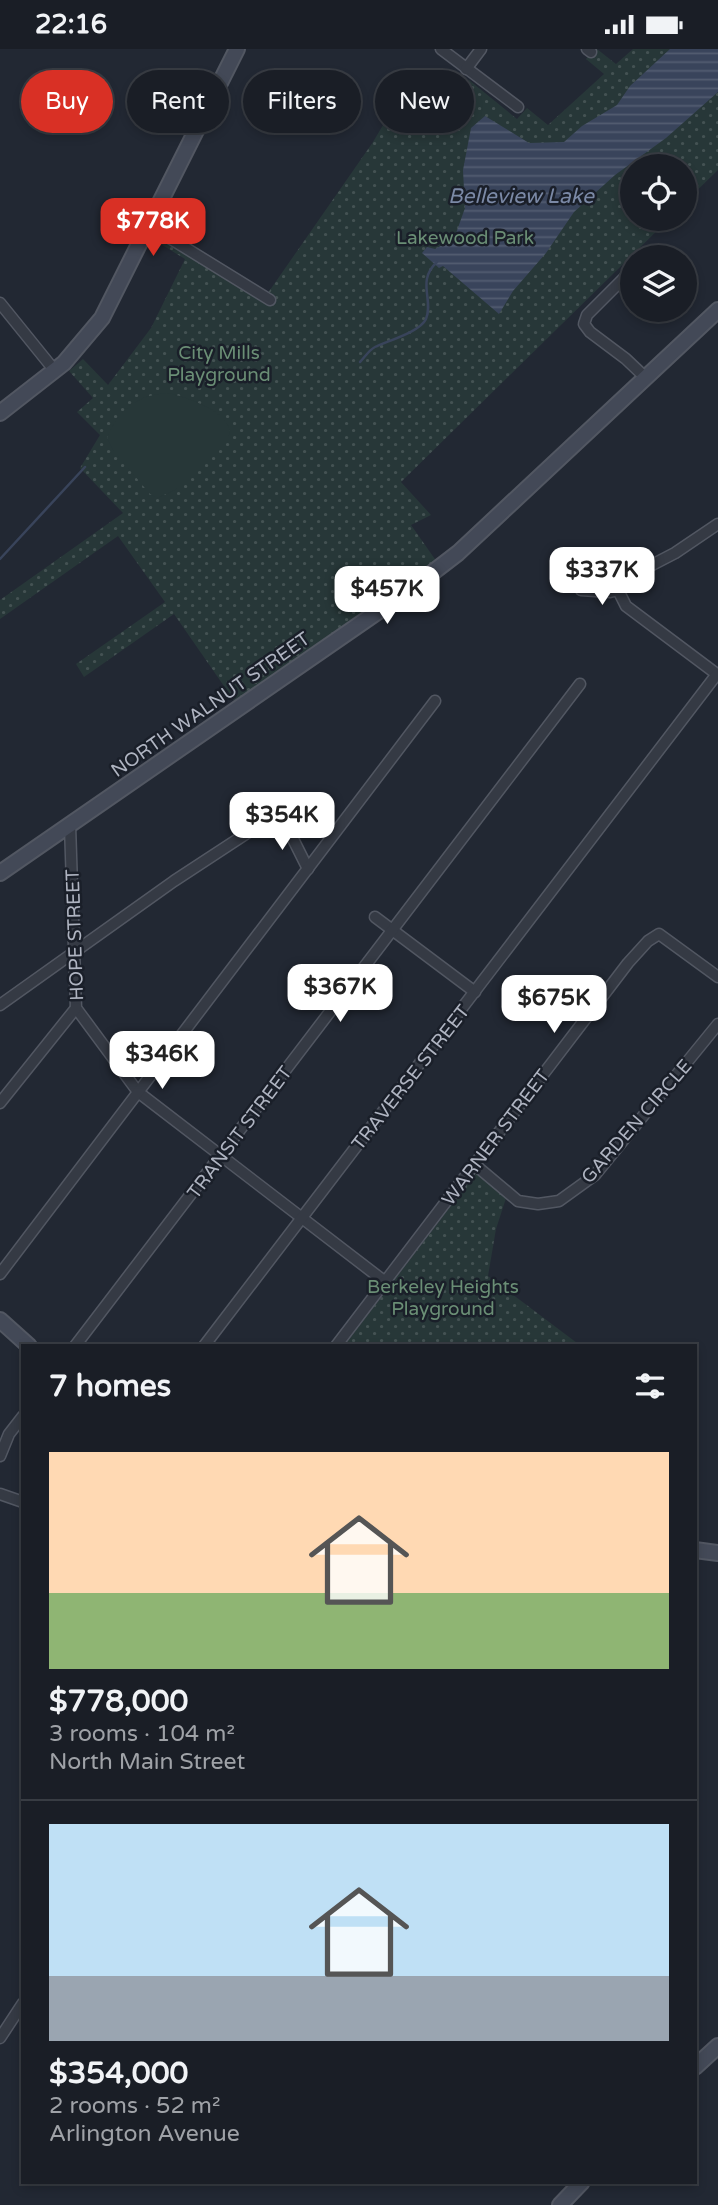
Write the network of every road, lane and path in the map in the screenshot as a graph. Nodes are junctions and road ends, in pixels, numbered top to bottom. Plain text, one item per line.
1 (237, 49) edge
2 (441, 49) edge
3 (481, 49) edge
4 (466, 69) junction
5 (518, 107) dead end
6 (150, 226) junction
7 (620, 284) edge
8 (270, 300) dead end
9 (0, 303) edge
10 (718, 310) edge
11 (55, 371) junction
12 (646, 378) junction
13 (0, 413) edge
14 (718, 524) edge
15 (581, 590) dead end
16 (618, 590) junction
17 (718, 675) edge
18 (580, 684) dead end
19 (435, 701) dead end
20 (70, 825) junction
21 (308, 869) junction
22 (0, 873) edge
23 (374, 917) dead end
24 (393, 930) junction
25 (75, 953) junction
26 (718, 977) edge
27 (475, 992) junction
28 (0, 1005) edge
29 (76, 1008) junction
30 (718, 1024) edge
31 (138, 1092) junction
32 (0, 1103) edge
33 (221, 1155) junction
34 (474, 1164) junction
35 (303, 1216) junction
36 (0, 1274) edge
37 (384, 1281) junction
38 (0, 1321) edge
39 (27, 1344) edge
40 (77, 1344) edge
41 (206, 1344) edge
42 (337, 1344) edge
43 (21, 1419) edge
44 (0, 1456) edge
45 (0, 1495) edge
46 (21, 1501) edge
47 (697, 1550) edge
48 (718, 1553) edge
49 (21, 2006) edge
50 (0, 2038) edge
51 (718, 2046) edge
52 (697, 2065) edge
53 (580, 2184) edge
54 (560, 2205) edge

1 - 6 street
2 - 4 street
3 - 4 street
4 - 5 street
6 - 8 street
6 - 11 street
7 - 12 street
9 - 11 street
10 - 12 street, NORTH WALNUT STREET
11 - 13 street
12 - 20 street, NORTH WALNUT STREET
14 - 16 street
15 - 16 street
16 - 17 street
17 - 27 street, TRAVERSE STREET
18 - 24 street, TRANSIT STREET
19 - 21 street
20 - 22 street, NORTH WALNUT STREET
20 - 25 street, HOPE STREET
21 - 25 street
21 - 31 street
23 - 24 street
24 - 27 street
24 - 33 street, TRANSIT STREET
25 - 28 street
25 - 29 street, HOPE STREET
26 - 34 street, WARNER STREET
27 - 35 street, TRAVERSE STREET
29 - 31 street, HOPE STREET
29 - 32 street
30 - 34 street, GARDEN CIRCLE
31 - 33 street, HOPE STREET
31 - 36 street
33 - 35 street, HOPE STREET
33 - 40 street, TRANSIT STREET
34 - 37 street, WARNER STREET
35 - 37 street, HOPE STREET
35 - 41 street, TRAVERSE STREET
37 - 42 street, WARNER STREET
38 - 39 street
43 - 44 street
45 - 46 street
47 - 48 street
49 - 50 street
51 - 52 street
53 - 54 street

